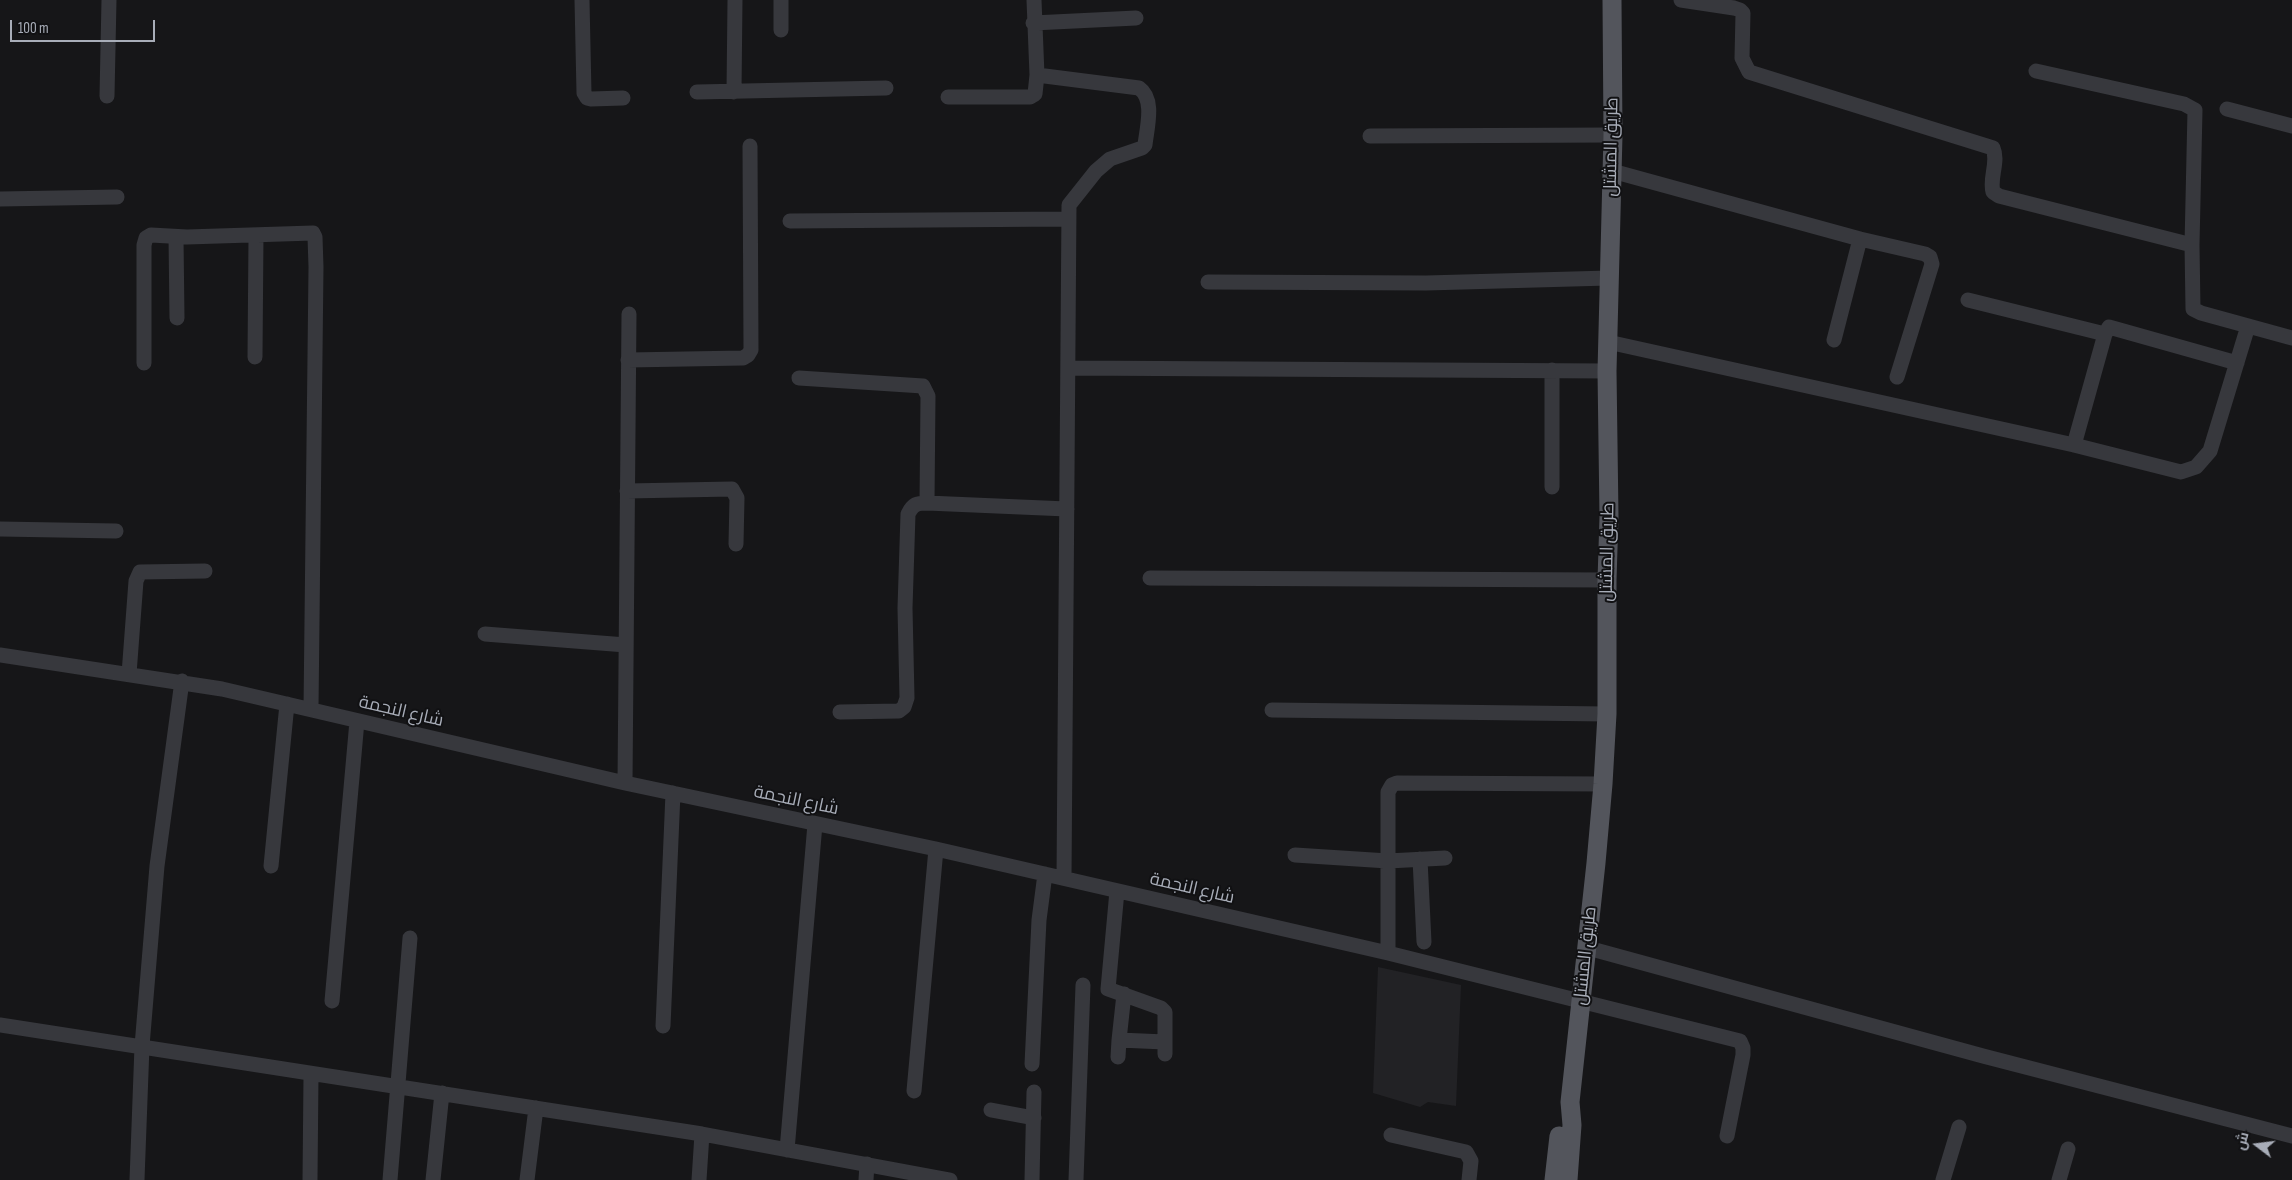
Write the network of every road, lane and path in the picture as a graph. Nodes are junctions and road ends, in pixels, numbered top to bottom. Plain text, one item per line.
1 (109, 0) edge
2 (582, 0) edge
3 (735, 0) edge
4 (781, 0) edge
5 (1034, 0) edge
6 (1612, 0) edge
7 (1681, 0) edge
8 (1136, 18) dead end
9 (1033, 23) junction
10 (781, 30) dead end
11 (2036, 71) dead end
12 (1037, 75) junction
13 (886, 88) dead end
14 (697, 92) dead end
15 (734, 92) junction
16 (107, 96) dead end
17 (948, 97) dead end
18 (623, 98) dead end
19 (2227, 109) dead end
20 (2292, 126) edge
21 (1613, 135) junction
22 (1370, 136) dead end
23 (750, 146) dead end
24 (1612, 171) junction
25 (117, 196) dead end
26 (0, 199) edge
27 (1068, 219) junction
28 (790, 221) dead end
29 (256, 236) junction
30 (176, 237) junction
31 (1860, 239) junction
32 (2192, 245) junction
33 (1609, 278) junction
34 (1208, 282) dead end
35 (1968, 300) dead end
36 (629, 314) dead end
37 (176, 318) dead end
38 (2248, 326) junction
39 (2105, 334) junction
40 (2292, 338) edge
41 (1834, 340) dead end
42 (1608, 342) junction
43 (255, 356) dead end
44 (628, 360) junction
45 (2237, 362) junction
46 (144, 363) dead end
47 (1068, 368) junction
48 (1552, 370) junction
49 (1607, 371) junction
50 (1897, 377) dead end
51 (799, 378) dead end
52 (2074, 445) junction
53 (1552, 487) dead end
54 (627, 491) junction
55 (927, 503) junction
56 (1067, 508) junction
57 (0, 529) edge
58 (116, 531) dead end
59 (736, 544) dead end
60 (204, 571) dead end
61 (1150, 578) dead end
62 (1607, 580) junction
63 (485, 634) dead end
64 (626, 645) junction
65 (0, 655) edge
66 (129, 674) junction
67 (182, 681) junction
68 (288, 704) junction
69 (312, 709) junction
70 (1272, 710) dead end
71 (840, 712) dead end
72 (1607, 714) junction
73 (357, 721) junction
74 (625, 783) junction
75 (1603, 784) junction
76 (673, 794) junction
77 (815, 824) junction
78 (936, 850) junction
79 (1295, 855) dead end
80 (1445, 858) dead end
81 (1420, 860) junction
82 (1388, 862) junction
83 (271, 866) dead end
84 (1045, 874) junction
85 (1064, 878) junction
86 (1117, 891) junction
87 (410, 938) dead end
88 (1424, 942) dead end
89 (1588, 948) junction
90 (1388, 953) junction
91 (1083, 985) dead end
92 (1124, 994) junction
93 (332, 1002) dead end
94 (1581, 1002) junction
95 (0, 1025) edge
96 (663, 1026) dead end
97 (1119, 1040) junction
98 (142, 1046) junction
99 (1118, 1057) dead end
100 (1032, 1064) dead end
101 (311, 1075) junction
102 (398, 1087) junction
103 (914, 1091) dead end
104 (1034, 1092) dead end
105 (442, 1093) junction
106 (1570, 1102) junction
107 (536, 1108) junction
108 (991, 1110) dead end
109 (1034, 1118) junction
110 (1960, 1128) dead end
111 (702, 1134) junction
112 (1391, 1135) dead end
113 (1727, 1136) dead end
114 (2292, 1136) edge
115 (2068, 1149) dead end
116 (786, 1150) junction
117 (867, 1164) junction
118 (137, 1180) edge
119 (310, 1180) edge
120 (390, 1180) edge
121 (433, 1180) edge
122 (527, 1180) edge
123 (699, 1180) edge
124 (866, 1180) edge
125 (949, 1180) edge
126 (1032, 1180) edge
127 (1076, 1180) edge
128 (1469, 1180) edge
129 (1554, 1180) edge
130 (1568, 1180) edge
131 (1943, 1180) edge
132 (2059, 1180) edge

1 - 16 street
2 - 18 street
3 - 15 street
4 - 10 street
5 - 9 street
6 - 21 main road, طريق المشتل
7 - 32 street
8 - 9 street
9 - 12 street
11 - 32 street
12 - 17 street
12 - 27 street
13 - 15 street
14 - 15 street
19 - 20 street
21 - 22 street
21 - 24 main road, طريق المشتل
23 - 44 street
24 - 31 street
24 - 33 main road, طريق المشتل
25 - 26 street
27 - 28 street
27 - 47 street
29 - 30 street
29 - 43 street
29 - 69 street
30 - 37 street
30 - 46 street
31 - 41 street
31 - 50 street
32 - 38 street
33 - 34 street
33 - 42 main road, طريق المشتل
35 - 39 street
36 - 44 street
38 - 40 street
38 - 45 street
39 - 45 street
39 - 52 street
42 - 49 main road, طريق المشتل
42 - 52 street
44 - 54 street
45 - 52 street
47 - 48 street
47 - 56 street
48 - 49 street
48 - 53 street
49 - 62 main road, طريق المشتل
51 - 55 street
54 - 59 street
54 - 64 street
55 - 56 street
55 - 71 street
56 - 85 street
57 - 58 street
60 - 66 street
61 - 62 street
62 - 72 main road, طريق المشتل
63 - 64 street
64 - 74 street
65 - 66 street, شارع النجمة
66 - 67 street, شارع النجمة
67 - 68 street, شارع النجمة
67 - 98 street
68 - 69 street, شارع النجمة
68 - 83 street
69 - 73 street, شارع النجمة
70 - 72 street
72 - 75 main road, طريق المشتل
73 - 74 street, شارع النجمة
73 - 93 street
74 - 76 street, شارع النجمة
75 - 82 street
75 - 89 main road, طريق المشتل
76 - 77 street, شارع النجمة
76 - 96 street
77 - 78 street, شارع النجمة
77 - 116 street
78 - 84 street, شارع النجمة
78 - 103 street
79 - 82 street
80 - 81 street
81 - 82 street
81 - 88 street
82 - 90 street
84 - 85 street, شارع النجمة
84 - 100 street
85 - 86 street, شارع النجمة
86 - 90 street, شارع النجمة
86 - 92 street
87 - 102 street
89 - 94 main road, طريق المشتل
89 - 114 street
90 - 94 street, شارع النجمة
91 - 127 street
92 - 97 street
92 - 97 street
94 - 106 main road, طريق المشتل
94 - 113 street, شارع النجمة
95 - 98 street
97 - 99 street
98 - 101 street
98 - 118 street
101 - 102 street
101 - 119 street
102 - 105 street
102 - 120 street
104 - 109 street
105 - 107 street
105 - 121 street
106 - 129 main road, طريق المشتل
106 - 130 main road, طريق المشتل
107 - 111 street
107 - 122 street
108 - 109 street
109 - 126 street
110 - 131 street
111 - 116 street
111 - 123 street
112 - 128 street
115 - 132 street
116 - 117 street
117 - 124 street
117 - 125 street

